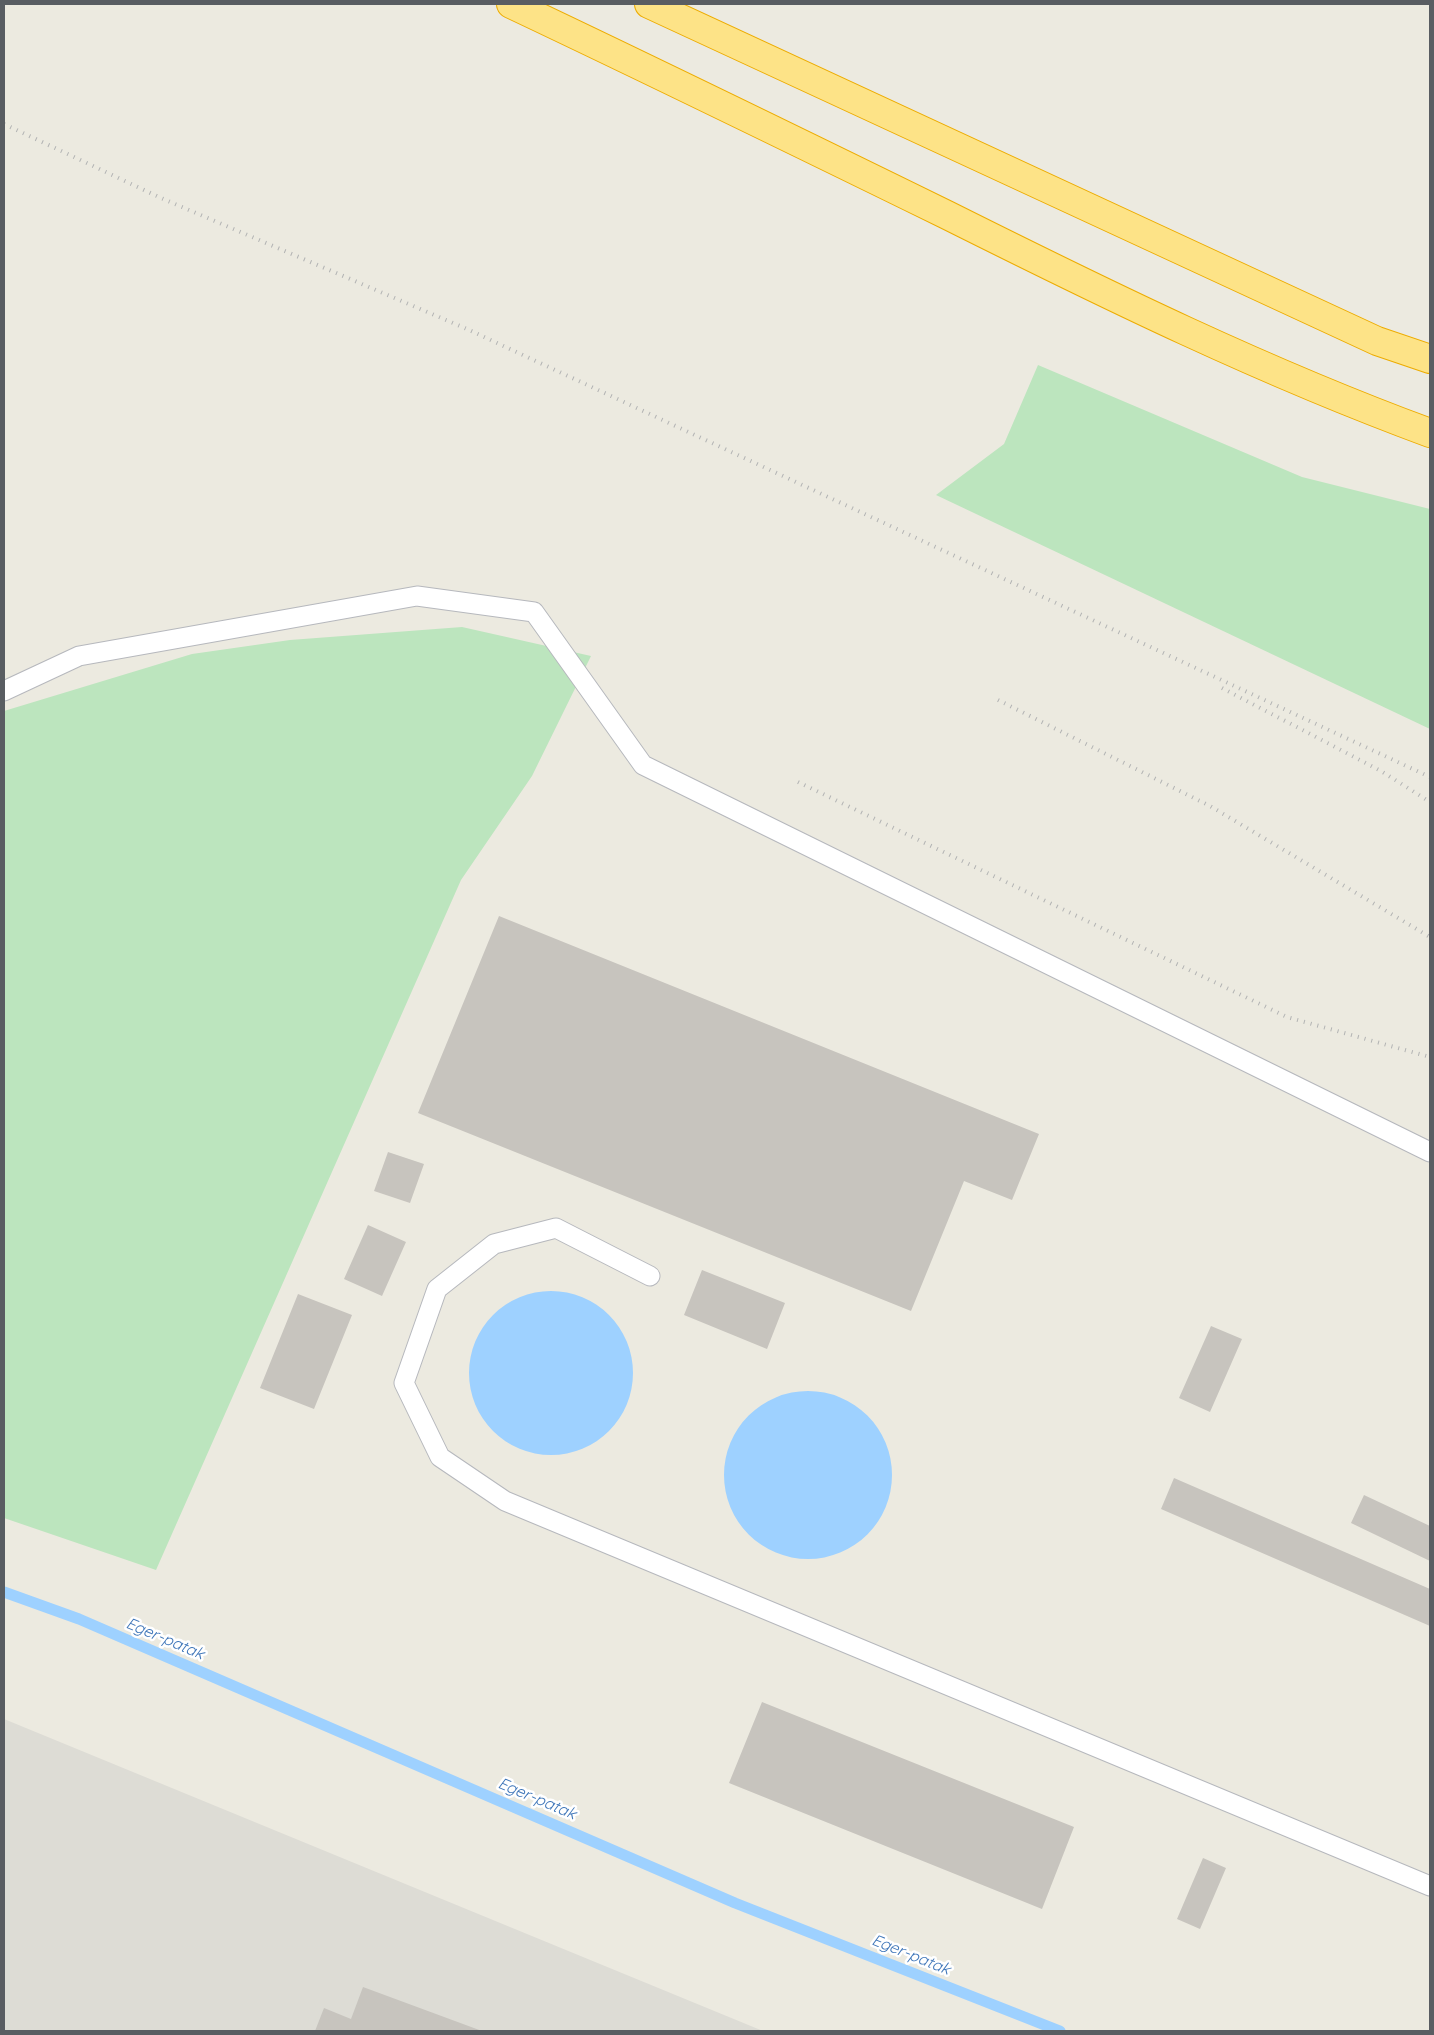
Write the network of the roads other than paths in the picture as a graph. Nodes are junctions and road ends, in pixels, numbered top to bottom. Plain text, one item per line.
1 (511, 4) edge
2 (649, 4) edge
3 (1430, 359) edge
4 (1430, 433) edge
5 (4, 691) edge
6 (1430, 1152) edge
7 (650, 1276) dead end
8 (1430, 1886) edge

1 - 4 highway
2 - 3 highway
5 - 6 lane
7 - 8 lane

